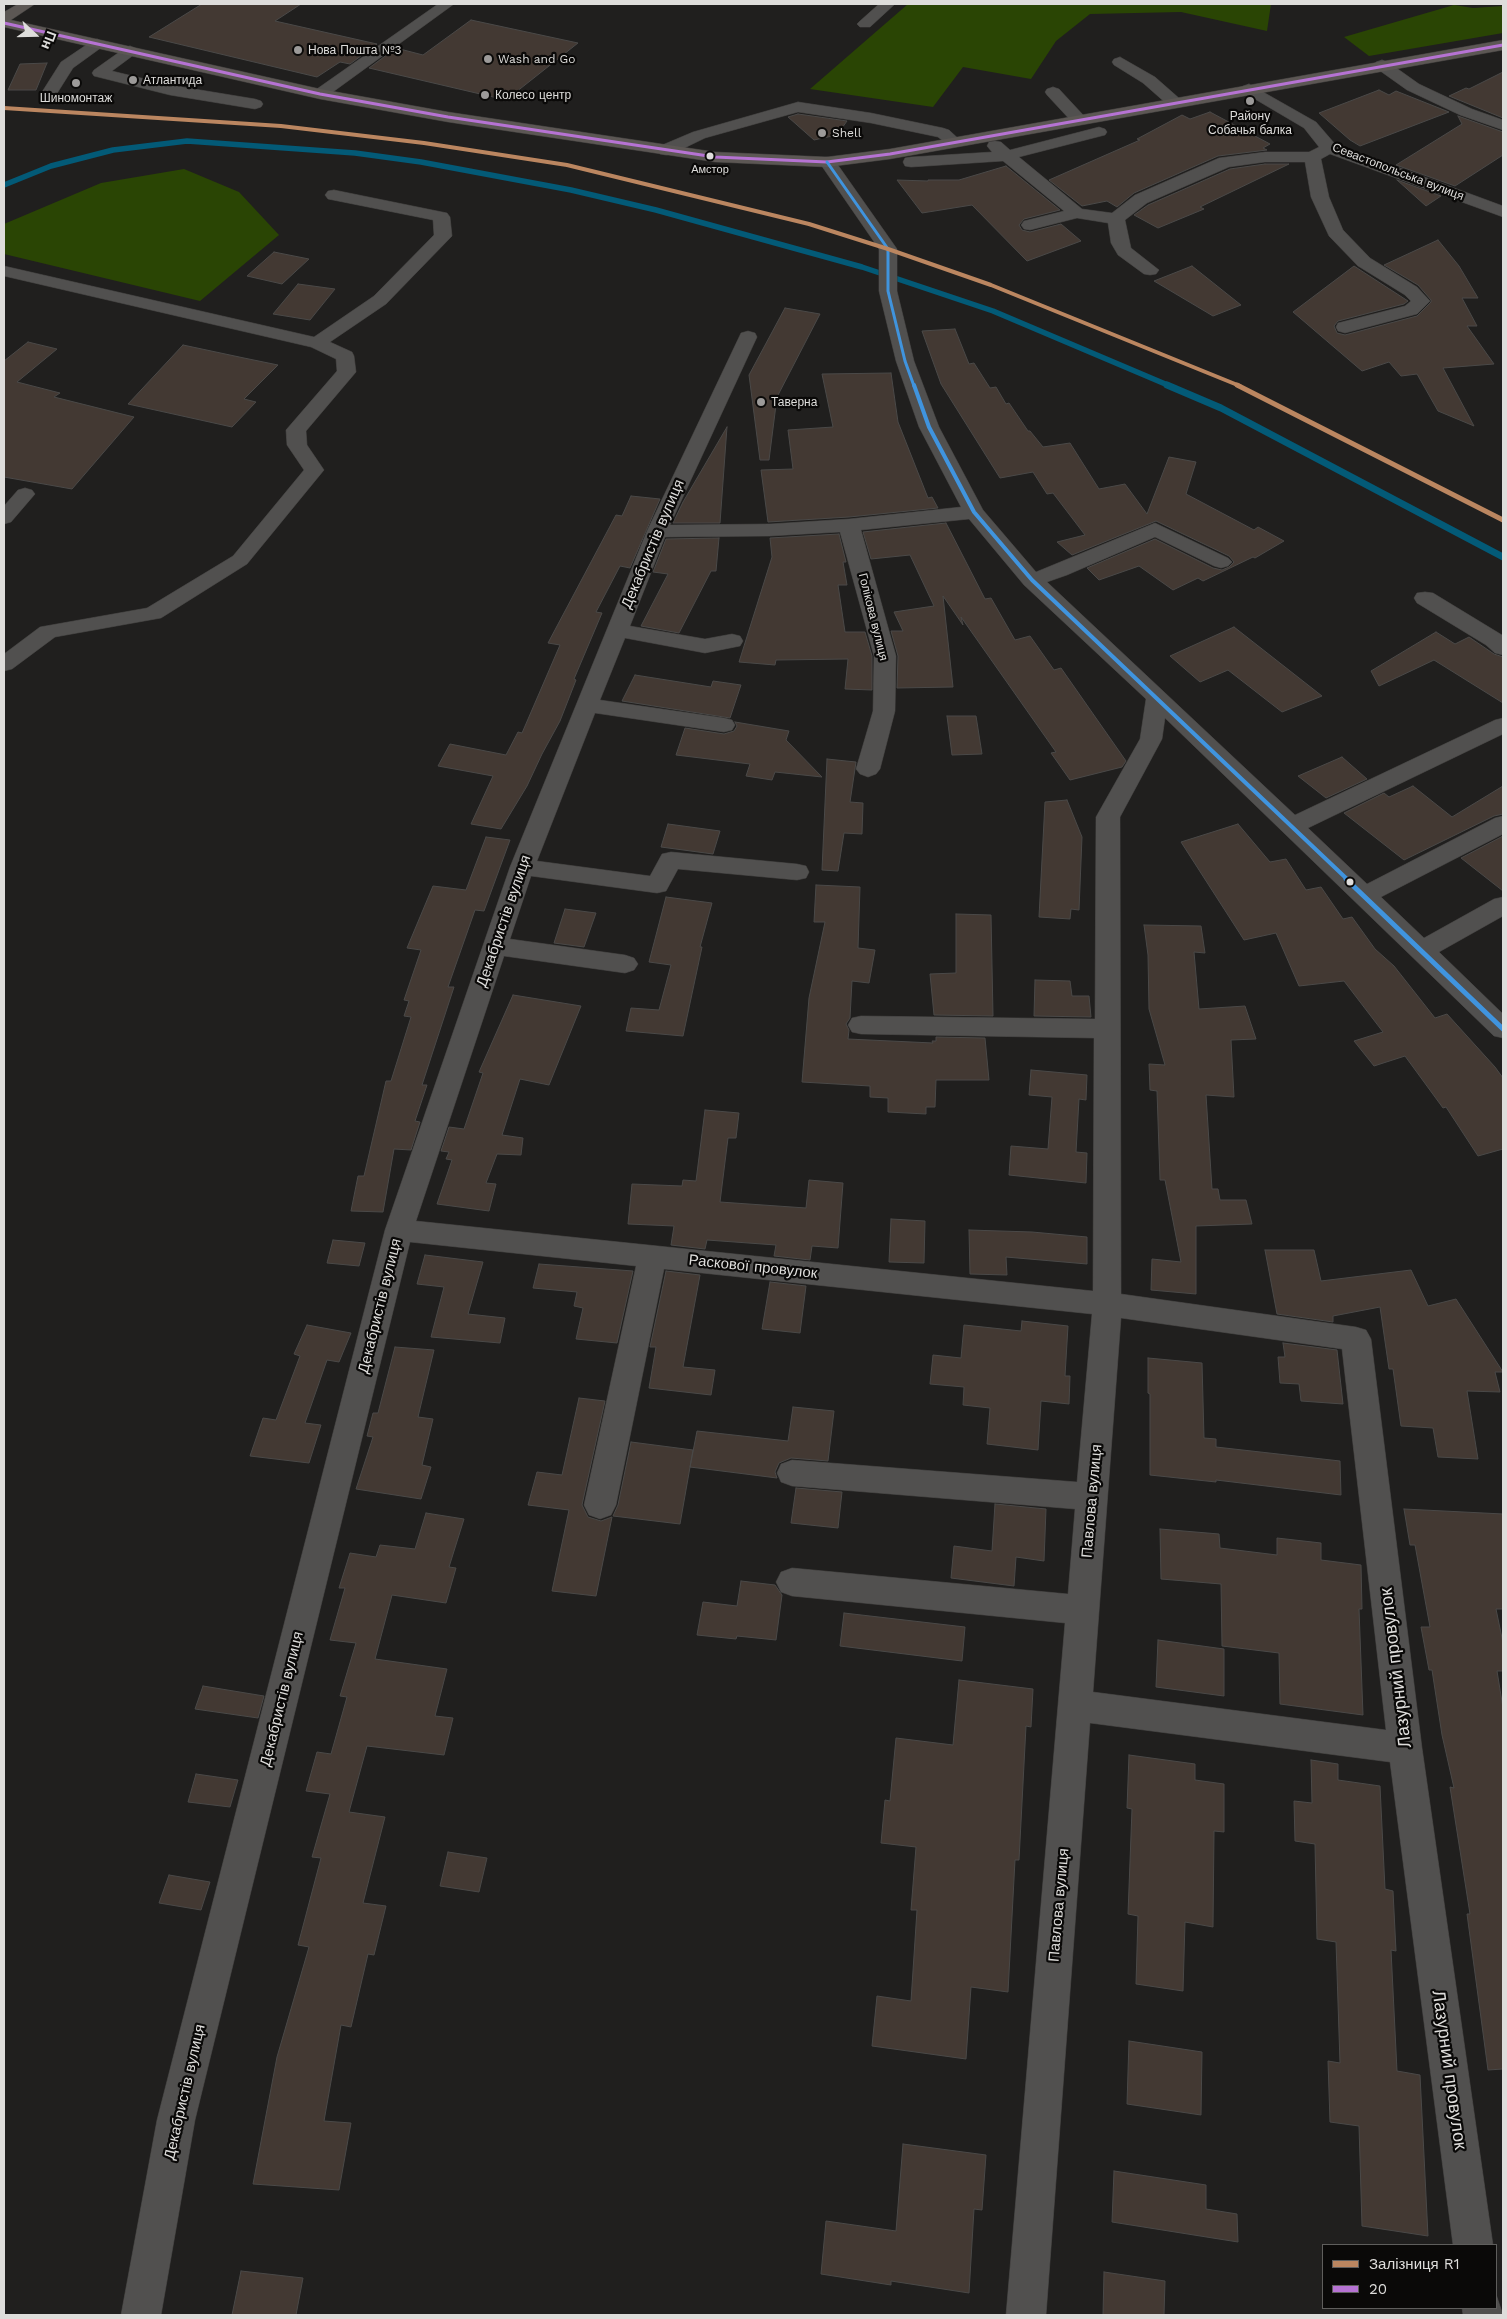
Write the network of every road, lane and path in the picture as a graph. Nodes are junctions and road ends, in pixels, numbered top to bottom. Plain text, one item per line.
1 (28, 4) edge
2 (447, 4) edge
3 (888, 4) edge
4 (4, 18) edge
5 (4, 23) edge
6 (865, 24) dead end
7 (97, 44) junction
8 (1503, 44) edge
9 (130, 52) junction
10 (1120, 62) dead end
11 (1382, 65) junction
12 (203, 68) junction
13 (1249, 89) junction
14 (170, 90) junction
15 (50, 92) dead end
16 (1053, 92) dead end
17 (320, 94) junction
18 (1174, 102) junction
19 (255, 104) dead end
20 (1079, 120) junction
21 (1503, 125) edge
22 (1099, 132) dead end
23 (986, 137) junction
24 (954, 142) junction
25 (1330, 148) junction
26 (666, 150) junction
27 (1005, 156) junction
28 (1312, 157) junction
29 (827, 162) junction
30 (910, 162) dead end
31 (334, 195) dead end
32 (1503, 212) edge
33 (1077, 213) junction
34 (1116, 219) junction
35 (1030, 225) dead end
36 (1150, 270) dead end
37 (4, 271) edge
38 (1345, 327) dead end
39 (748, 337) dead end
40 (317, 343) junction
41 (4, 490) edge
42 (974, 512) junction
43 (4, 518) edge
44 (849, 525) junction
45 (657, 531) junction
46 (1221, 562) dead end
47 (1032, 580) junction
48 (1425, 598) dead end
49 (616, 630) junction
50 (732, 641) dead end
51 (1503, 648) edge
52 (4, 664) edge
53 (1157, 697) junction
54 (586, 705) junction
55 (724, 725) dead end
56 (1503, 725) edge
57 (868, 769) dead end
58 (1503, 824) edge
59 (1292, 826) junction
60 (522, 867) junction
61 (797, 872) dead end
62 (1365, 895) junction
63 (1503, 905) edge
64 (495, 946) junction
65 (1421, 951) junction
66 (624, 964) dead end
67 (1498, 1016) edge
68 (861, 1025) dead end
69 (1109, 1029) junction
70 (399, 1230) junction
71 (652, 1256) junction
72 (1107, 1304) junction
73 (792, 1473) dead end
74 (1092, 1497) junction
75 (600, 1505) dead end
76 (792, 1582) dead end
77 (1083, 1610) junction
78 (1075, 1705) junction
79 (1405, 1748) junction
80 (1474, 2244) edge
81 (141, 2315) edge
82 (1026, 2315) edge

1 - 4 main road
2 - 17 street
3 - 6 street
5 - 7 main road
7 - 9 main road
7 - 15 street
8 - 11 main road
9 - 12 main road
9 - 14 street
10 - 18 street
11 - 13 main road
11 - 21 street
12 - 14 street
12 - 17 main road
13 - 18 main road
13 - 25 street, Севастопольська вулиця
14 - 19 street
16 - 20 street
17 - 26 main road
18 - 20 main road
20 - 23 main road
22 - 27 street
23 - 24 main road
23 - 27 street
24 - 26 street
24 - 29 main road
25 - 28 street
25 - 32 street, Севастопольська вулиця
26 - 29 main road
27 - 30 street
27 - 33 street
28 - 34 street
28 - 38 street
29 - 42 street
31 - 40 street
33 - 34 street
33 - 35 street
34 - 36 street
37 - 40 street
39 - 45 street, Декабристів вулиця
40 - 52 street
41 - 43 street
42 - 44 street
42 - 47 street
44 - 45 street
44 - 57 street, Голікова вулиця
45 - 49 street, Декабристів вулиця
46 - 47 street
47 - 53 street
48 - 51 street
49 - 50 street
49 - 54 street, Декабристів вулиця
53 - 59 street
53 - 69 street, Павлова вулиця
54 - 55 street
54 - 60 street, Декабристів вулиця
56 - 59 street
58 - 62 street
59 - 62 street
60 - 61 street
60 - 64 street, Декабристів вулиця
62 - 65 street
63 - 65 street
64 - 66 street
64 - 70 street, Декабристів вулиця
65 - 67 street
68 - 69 street
69 - 72 street, Павлова вулиця
70 - 71 street, Раскової провулок
70 - 81 street, Декабристів вулиця
71 - 72 street, Раскової провулок
71 - 75 street
72 - 74 street, Павлова вулиця
72 - 79 street, Лазурний провулок
73 - 74 street
74 - 77 street, Павлова вулиця
76 - 77 street
77 - 78 street, Павлова вулиця
78 - 79 street
78 - 82 street, Павлова вулиця
79 - 80 street, Лазурний провулок

